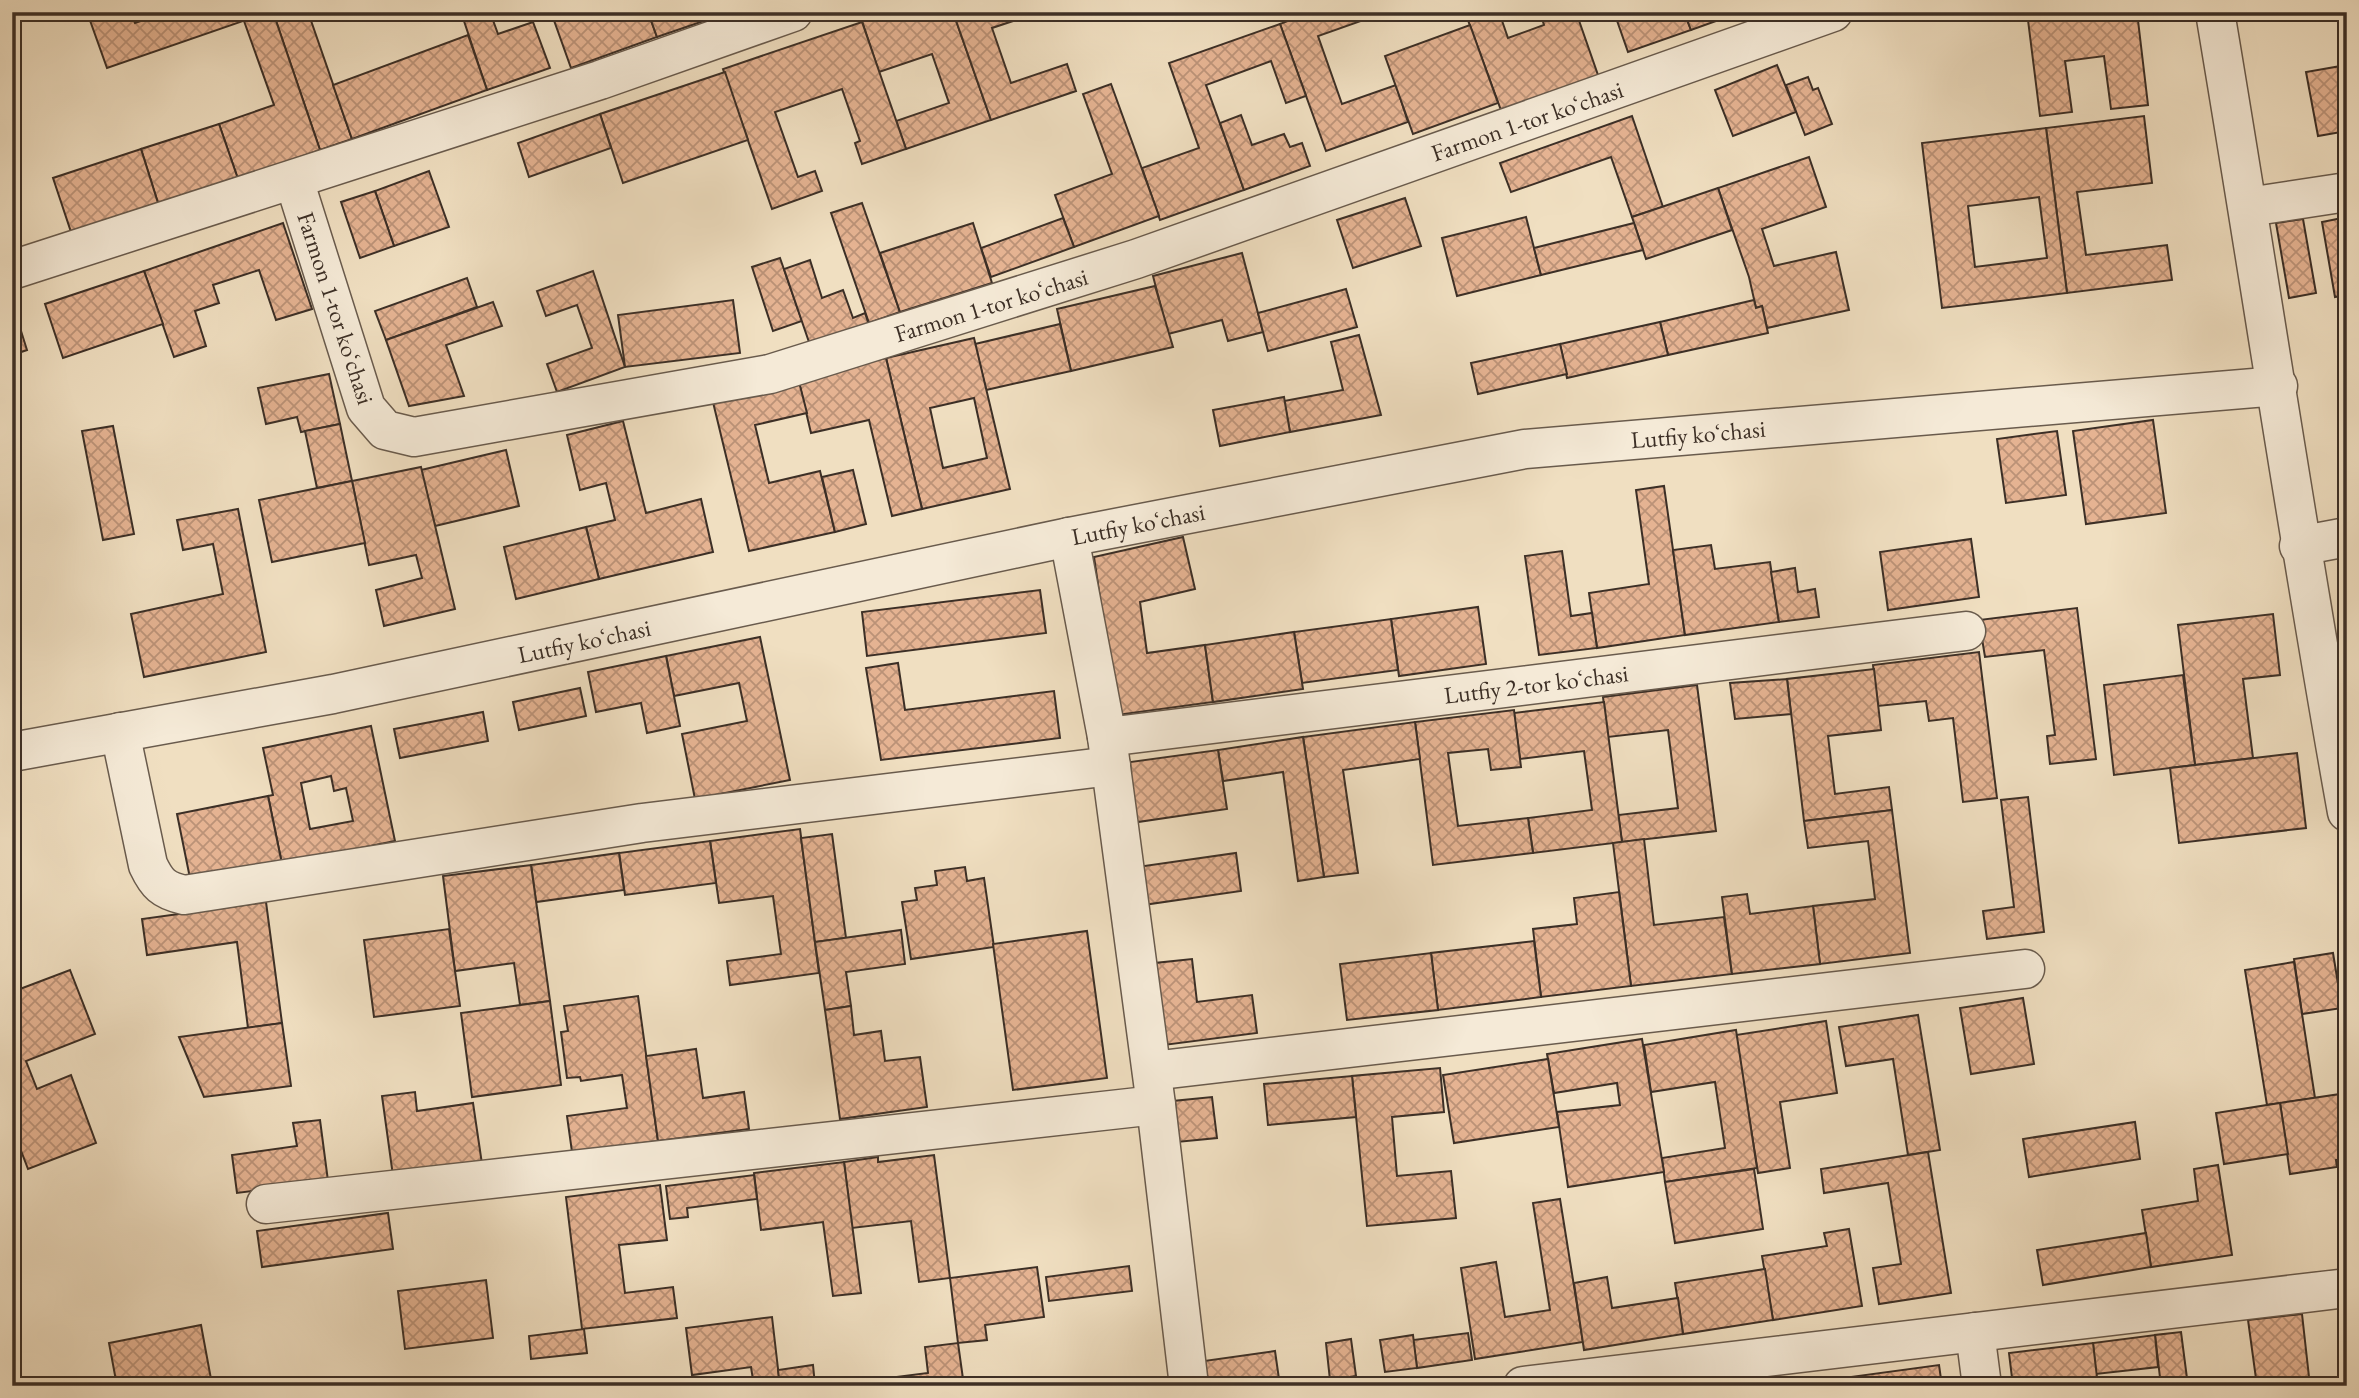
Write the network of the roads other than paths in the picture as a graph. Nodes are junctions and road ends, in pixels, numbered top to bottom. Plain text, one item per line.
1 (793, 12) edge
2 (1832, 12) edge
3 (2214, 12) edge
4 (294, 180) junction
5 (2347, 192) edge
6 (2248, 207) junction
7 (12, 270) edge
8 (2278, 386) junction
9 (1069, 537) junction
10 (2347, 537) edge
11 (2299, 546) junction
12 (1966, 631) dead end
13 (120, 732) junction
14 (1109, 751) junction
15 (12, 752) edge
16 (2347, 812) edge
17 (2025, 969) dead end
18 (1154, 1088) junction
19 (266, 1204) dead end
20 (2347, 1288) edge
21 (1975, 1332) junction
22 (1189, 1386) edge
23 (1524, 1386) edge
24 (1982, 1386) edge

1 - 4 street
2 - 4 street, Farmon 1-tor koʻchasi
3 - 6 street
4 - 7 street
5 - 6 street
6 - 8 street
8 - 9 street, Lutfiy koʻchasi
8 - 11 street
9 - 13 street, Lutfiy koʻchasi
9 - 14 street
10 - 11 street
11 - 16 street
12 - 14 street, Lutfiy 2-tor koʻchasi
13 - 14 street, Lutfiy 2-tor koʻchasi
13 - 15 street, Lutfiy koʻchasi
14 - 18 street
17 - 18 street
18 - 19 street
18 - 22 street
20 - 21 street
21 - 23 street
21 - 24 street

